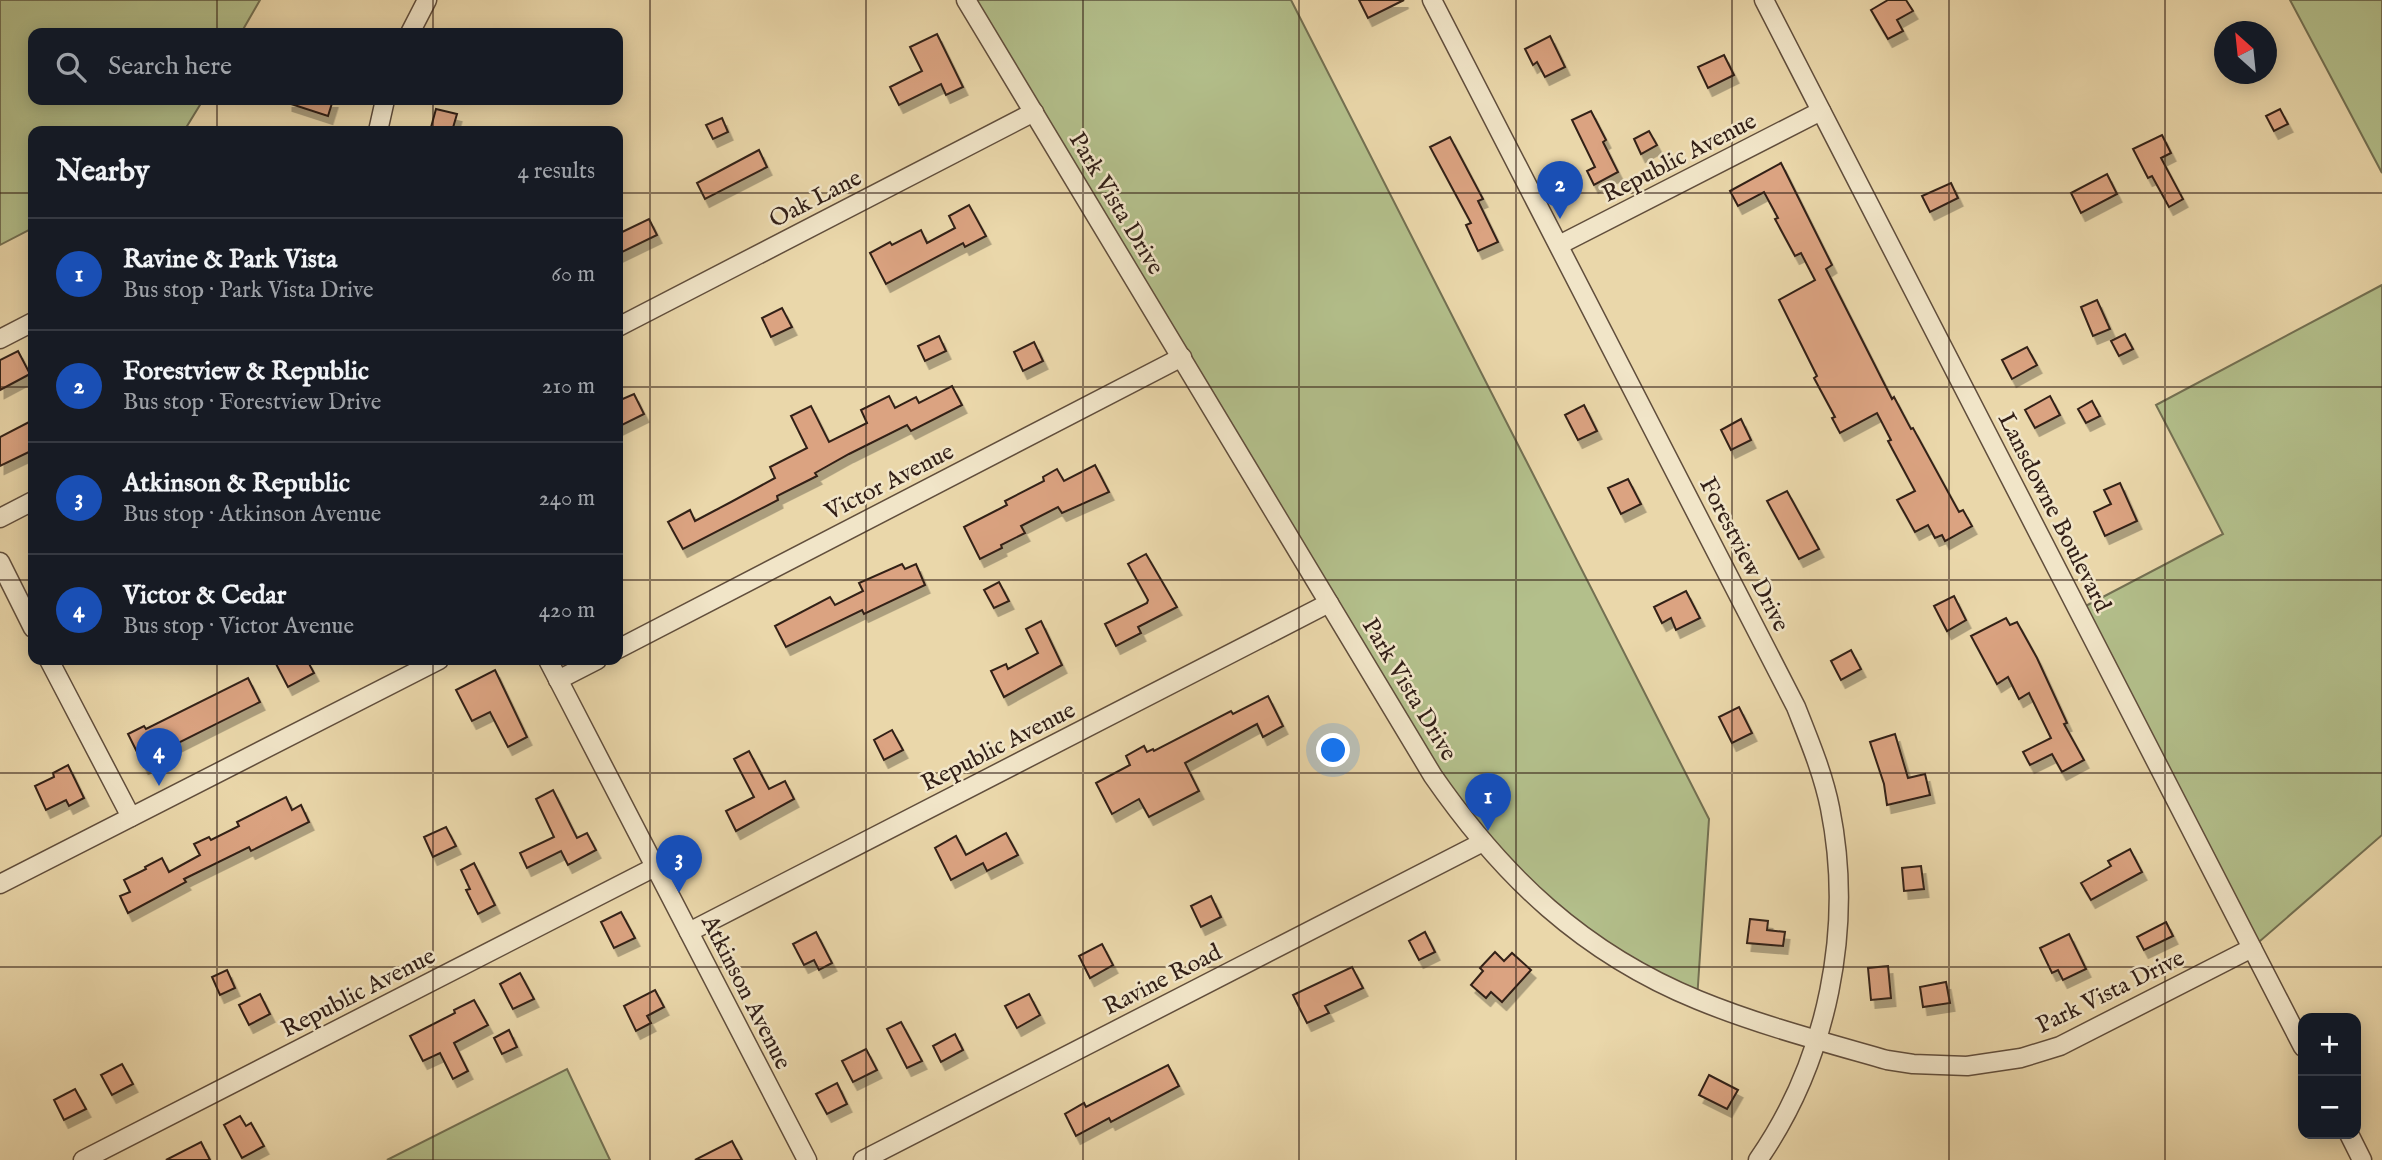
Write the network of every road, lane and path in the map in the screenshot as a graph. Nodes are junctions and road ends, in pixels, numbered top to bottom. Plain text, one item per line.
1 (427, 0) edge
2 (966, 0) edge
3 (1432, 0) edge
4 (1764, 0) edge
5 (413, 28) edge
6 (384, 105) edge
7 (1821, 111) junction
8 (1034, 112) junction
9 (379, 126) edge
10 (1559, 245) junction
11 (623, 324) edge
12 (28, 325) edge
13 (0, 339) edge
14 (1182, 357) junction
15 (28, 504) edge
16 (0, 518) edge
17 (0, 562) edge
18 (1329, 603) junction
19 (28, 618) edge
20 (623, 646) edge
21 (52, 665) edge
22 (429, 665) edge
23 (550, 665) edge
24 (587, 665) edge
25 (558, 680) junction
26 (131, 817) junction
27 (1483, 842) junction
28 (655, 867) junction
29 (0, 884) edge
30 (689, 932) junction
31 (2252, 948) junction
32 (2298, 1037) edge
33 (1816, 1040) junction
34 (2351, 1139) edge
35 (83, 1160) edge
36 (807, 1160) edge
37 (863, 1160) edge
38 (1758, 1160) edge
39 (2362, 1160) edge

1 - 5 street
2 - 8 street, Park Vista Drive
3 - 10 street, Forestview Drive
4 - 7 street, Lansdowne Boulevard
6 - 9 street
7 - 10 street, Republic Avenue
7 - 31 street, Lansdowne Boulevard
8 - 11 street, Oak Lane
8 - 14 street, Park Vista Drive
10 - 33 street, Forestview Drive
12 - 13 street
14 - 18 street, Park Vista Drive
14 - 20 street, Victor Avenue
15 - 16 street
17 - 19 street
18 - 27 street, Park Vista Drive
18 - 30 street, Republic Avenue
21 - 26 street
22 - 26 street
23 - 25 street, Atkinson Avenue
24 - 25 street
25 - 28 street, Atkinson Avenue
26 - 29 street
27 - 33 street, Park Vista Drive
27 - 37 street, Ravine Road
28 - 30 street, Atkinson Avenue
28 - 35 street, Republic Avenue
30 - 36 street, Atkinson Avenue
31 - 32 street, Lansdowne Boulevard
31 - 33 street, Park Vista Drive
33 - 38 street, Forestview Drive
34 - 39 street

